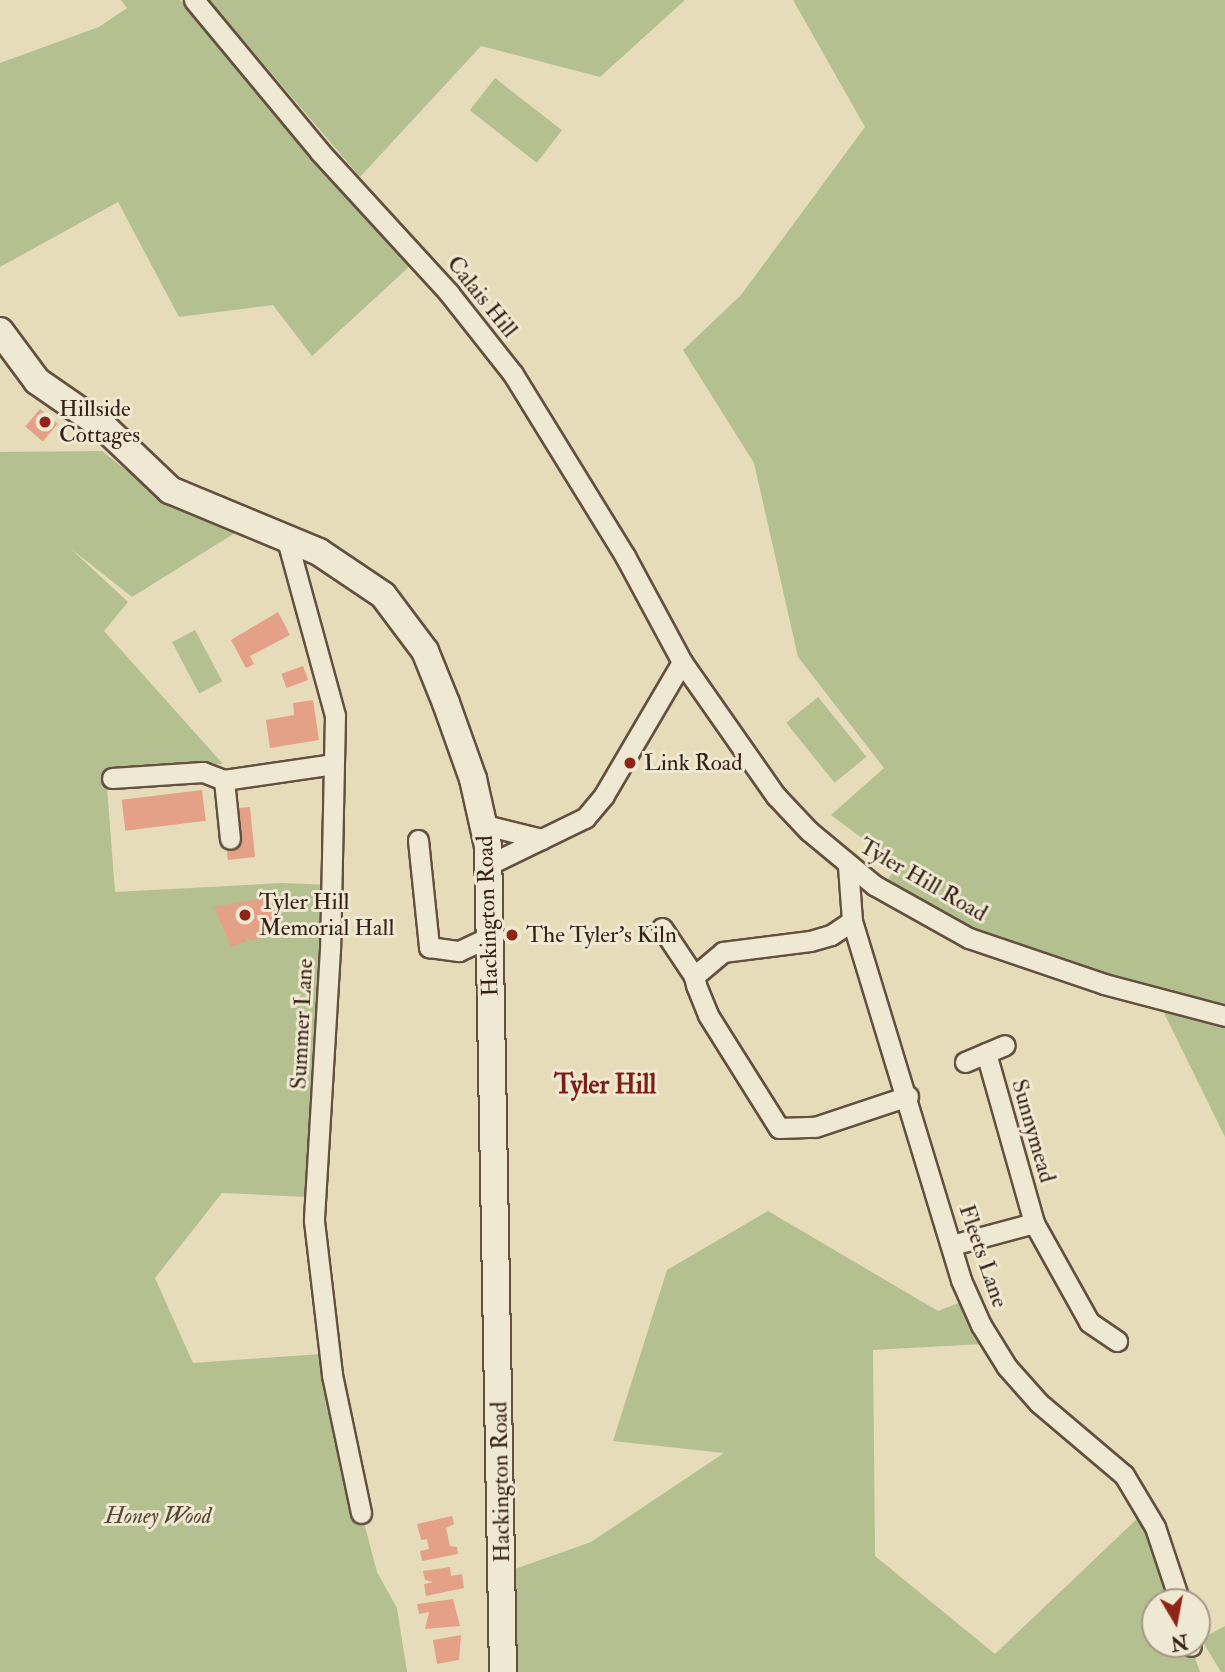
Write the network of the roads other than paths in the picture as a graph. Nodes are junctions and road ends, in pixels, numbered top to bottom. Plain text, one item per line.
1 (194, 0) edge
2 (0, 331) edge
3 (287, 540) junction
4 (682, 662) junction
5 (334, 764) junction
6 (112, 778) dead end
7 (225, 780) junction
8 (485, 825) junction
9 (230, 839) dead end
10 (541, 839) junction
11 (418, 841) dead end
12 (488, 865) junction
13 (848, 866) junction
14 (852, 921) junction
15 (662, 928) dead end
16 (489, 937) junction
17 (694, 976) junction
18 (1225, 1016) edge
19 (1005, 1045) dead end
20 (986, 1053) junction
21 (965, 1062) dead end
22 (908, 1096) junction
23 (1034, 1223) junction
24 (952, 1245) junction
25 (1117, 1341) dead end
26 (360, 1513) dead end
27 (1175, 1588) edge
28 (503, 1672) edge

1 - 4 street, Calais Hill
2 - 3 street, Hackington Road
3 - 5 street, Summer Lane
3 - 8 street, Hackington Road
4 - 10 street
4 - 13 street, Tyler Hill Road
5 - 7 street
5 - 26 street, Summer Lane
6 - 7 street
7 - 9 street
8 - 10 street
8 - 12 street, Hackington Road
10 - 12 street
11 - 16 street
12 - 16 street, Hackington Road
13 - 14 street, Fleets Lane
13 - 18 street, Tyler Hill Road
14 - 17 street
14 - 22 street, Fleets Lane
15 - 17 street
16 - 28 street, Hackington Road
17 - 22 street
19 - 20 street
20 - 21 street
20 - 23 street, Sunnymead
22 - 24 street, Fleets Lane
23 - 24 street
23 - 25 street, Sunnymead
24 - 27 street, Fleets Lane

